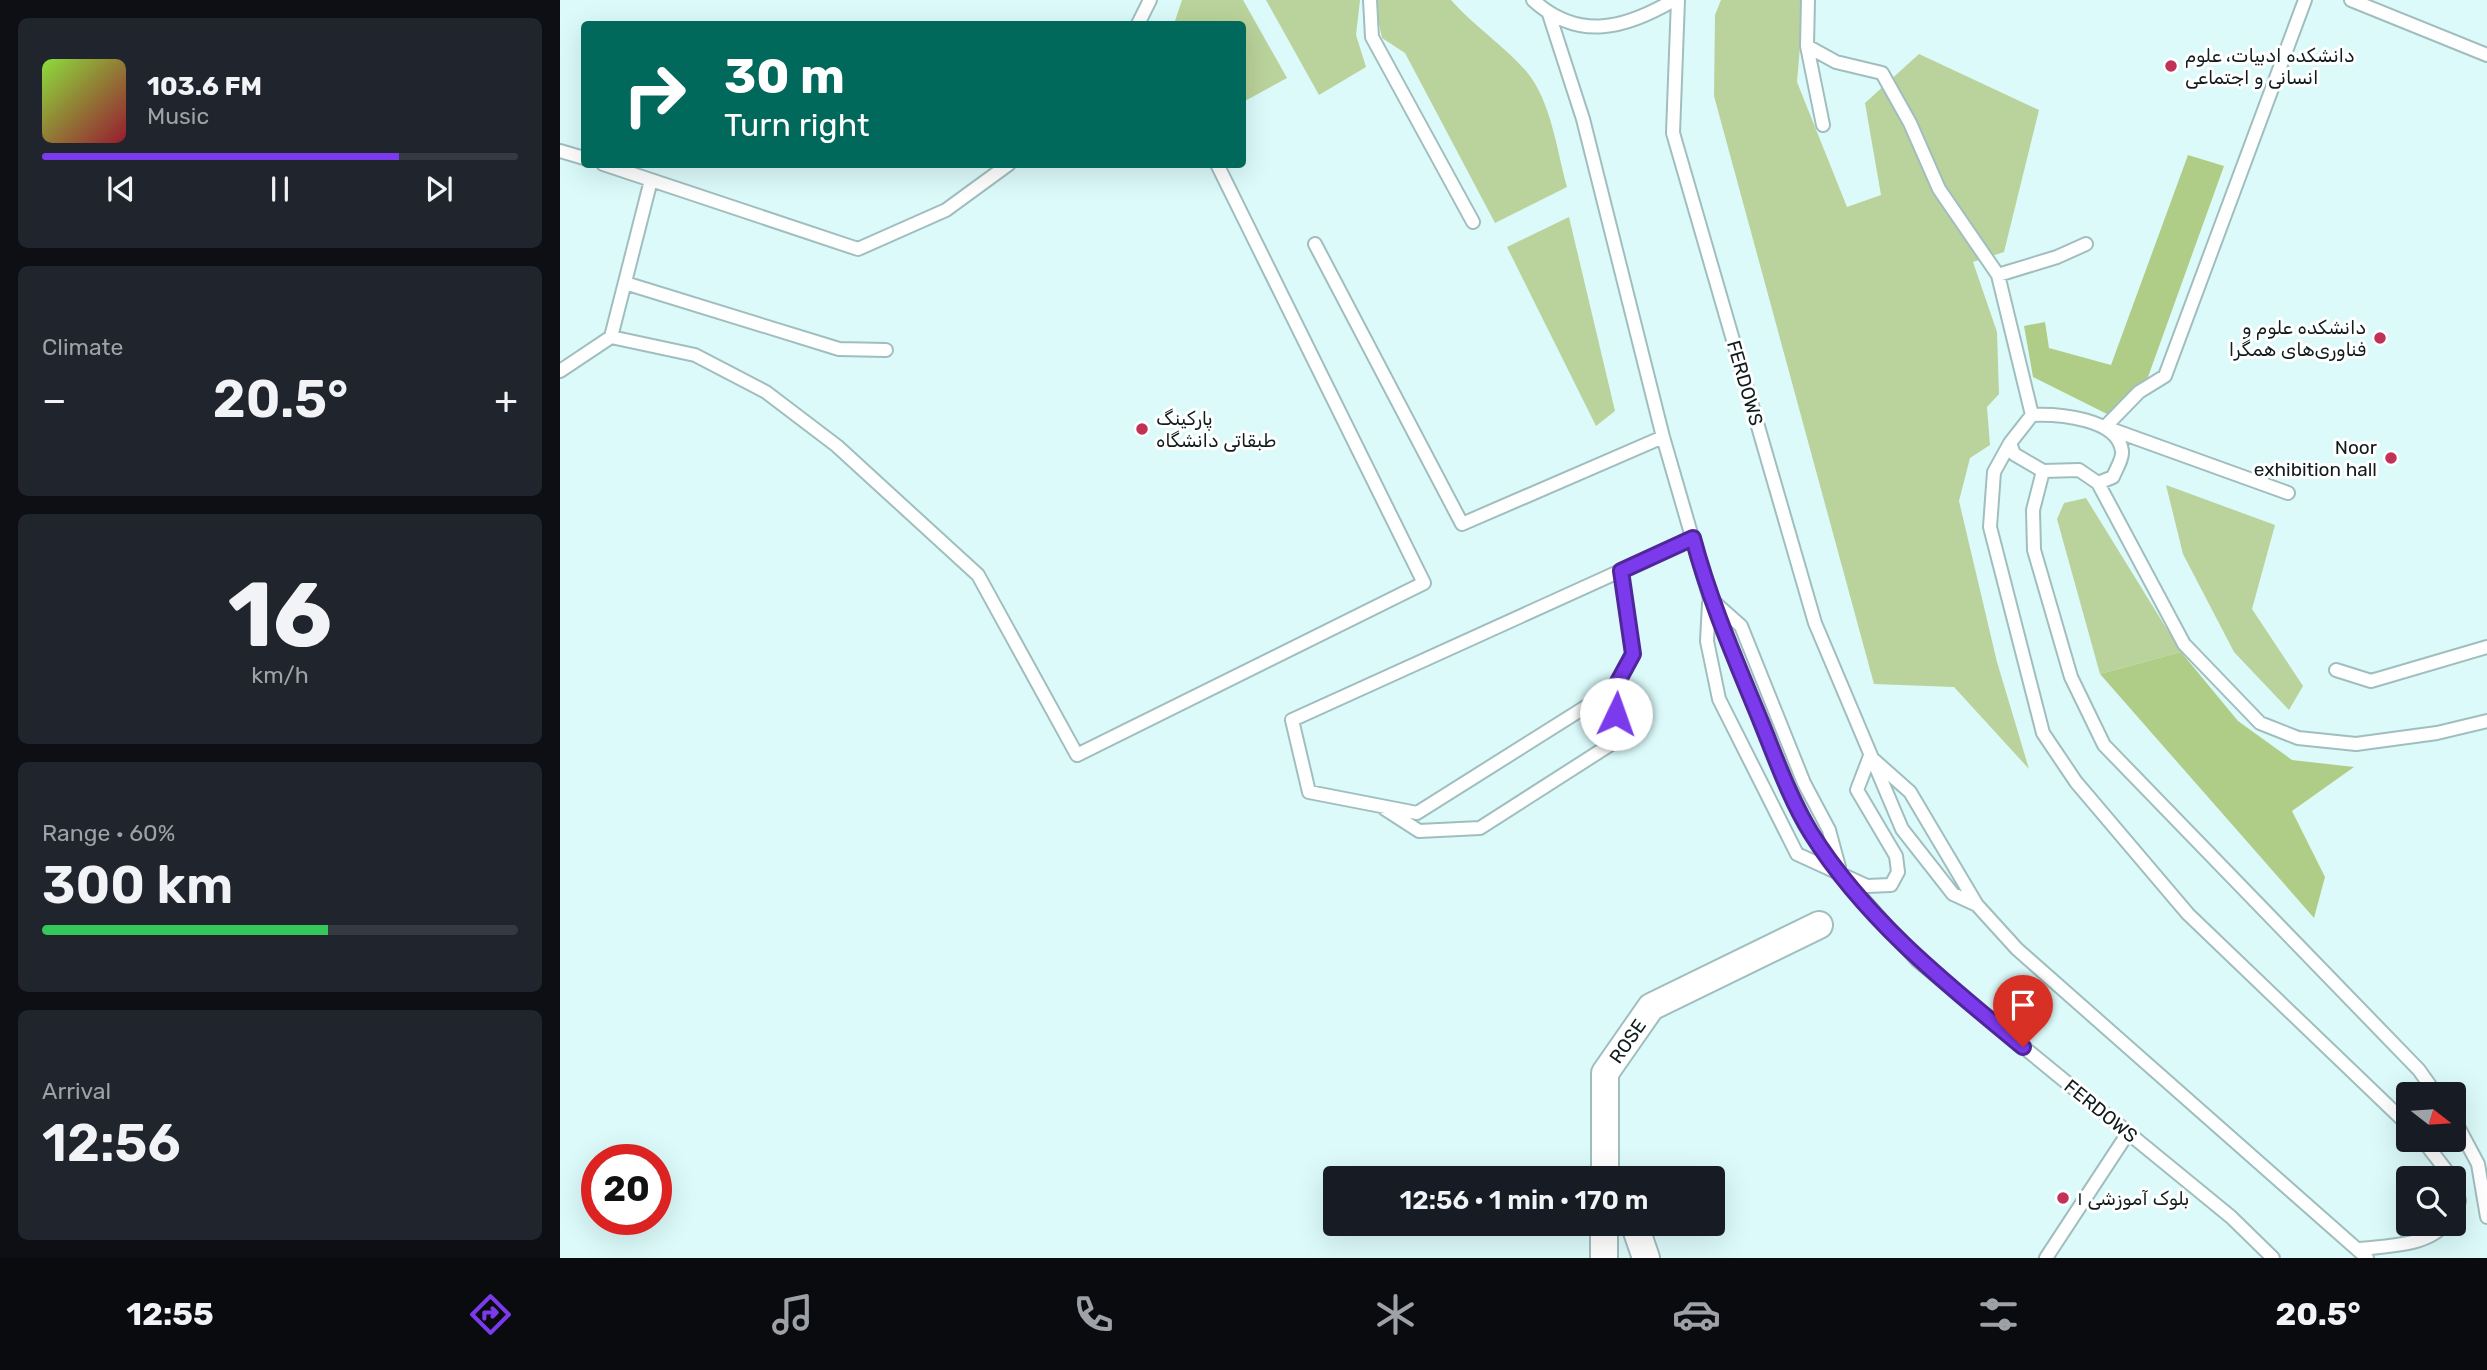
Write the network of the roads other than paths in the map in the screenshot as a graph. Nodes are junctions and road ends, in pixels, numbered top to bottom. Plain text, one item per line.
1 (1150, 0) edge
2 (1370, 0) edge
3 (1533, 0) edge
4 (1676, 0) edge
5 (1808, 0) edge
6 (2305, 0) edge
7 (2351, 0) edge
8 (1549, 15) junction
9 (1140, 21) edge
10 (1807, 46) junction
11 (2487, 55) edge
12 (1823, 125) dead end
13 (560, 151) edge
14 (581, 157) edge
15 (615, 168) edge
16 (1004, 168) edge
17 (1219, 168) edge
18 (651, 180) junction
19 (1473, 222) dead end
20 (1315, 244) dead end
21 (2086, 244) dead end
22 (1998, 275) junction
23 (625, 284) junction
24 (611, 337) junction
25 (887, 350) dead end
26 (560, 371) edge
27 (2032, 415) junction
28 (2105, 427) junction
29 (1663, 437) junction
30 (2010, 443) junction
31 (2043, 471) junction
32 (2098, 484) junction
33 (2288, 492) dead end
34 (1693, 538) junction
35 (1621, 571) junction
36 (1710, 599) junction
37 (2487, 647) edge
38 (2336, 670) dead end
39 (1614, 689) junction
40 (2487, 721) edge
41 (1870, 756) junction
42 (1379, 805) junction
43 (1841, 874) junction
44 (1977, 905) junction
45 (1819, 925) dead end
46 (2428, 1082) edge
47 (2396, 1113) edge
48 (2128, 1133) junction
49 (1605, 1142) junction
50 (2466, 1142) edge
51 (2432, 1152) edge
52 (1605, 1166) edge
53 (1613, 1166) edge
54 (2442, 1166) edge
55 (2487, 1217) edge
56 (1604, 1236) edge
57 (1638, 1236) edge
58 (2427, 1236) edge
59 (2364, 1254) edge
60 (1604, 1258) edge
61 (1646, 1258) edge
62 (2046, 1258) edge
63 (2273, 1258) edge

1 - 9 lane
2 - 19 lane
3 - 8 lane
4 - 8 lane
4 - 41 lane, FERDOWS
5 - 10 lane
6 - 28 lane
7 - 11 lane
8 - 29 lane
10 - 12 lane
10 - 22 lane
13 - 14 lane
15 - 18 lane
16 - 18 lane
17 - 24 lane
18 - 23 lane
20 - 29 lane
21 - 22 lane
22 - 27 lane
23 - 24 lane
23 - 25 lane
24 - 26 lane
27 - 28 lane
27 - 30 lane
28 - 32 lane
28 - 33 lane
29 - 34 lane
30 - 31 lane
30 - 47 lane
31 - 32 lane
31 - 46 lane
32 - 40 lane
34 - 35 lane
34 - 36 lane
35 - 39 lane
35 - 42 lane
36 - 43 lane, FERDOWS
36 - 43 lane
37 - 38 lane
39 - 42 lane
39 - 42 lane
41 - 43 lane
41 - 44 lane
41 - 44 lane, FERDOWS
43 - 48 lane, FERDOWS
44 - 59 lane
45 - 49 street, ROSE
48 - 62 lane
48 - 63 lane, FERDOWS
49 - 52 street, ROSE
49 - 53 street
50 - 55 lane
51 - 54 lane
56 - 60 street
57 - 61 street
58 - 59 lane

